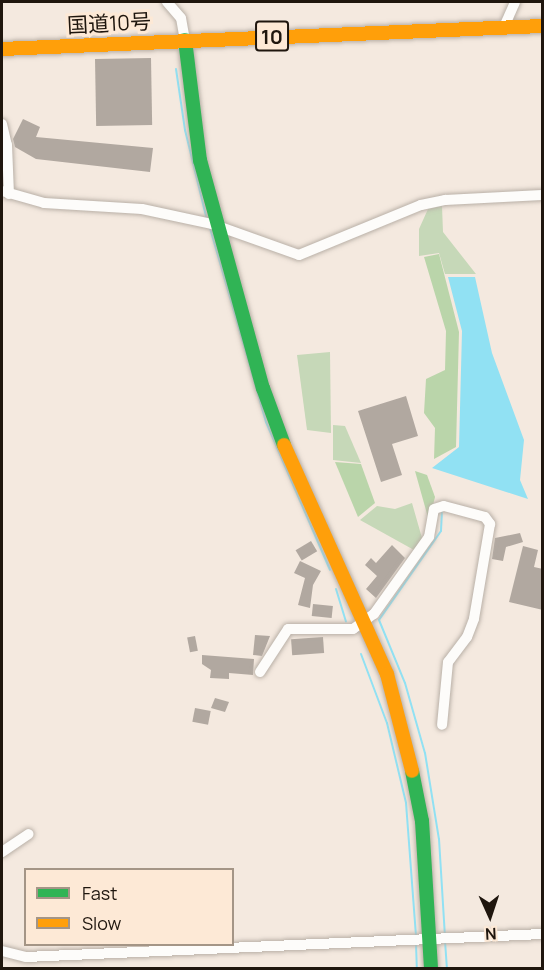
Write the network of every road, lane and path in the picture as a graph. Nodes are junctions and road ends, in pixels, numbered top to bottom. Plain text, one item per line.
1 (167, 2) edge
2 (515, 2) edge
3 (543, 26) edge
4 (504, 27) junction
5 (185, 40) junction
6 (2, 49) edge
7 (2, 124) edge
8 (5, 192) edge
9 (543, 195) edge
10 (212, 224) junction
11 (364, 622) junction
12 (260, 672) dead end
13 (442, 725) dead end
14 (29, 834) dead end
15 (2, 838) edge
16 (13, 844) junction
17 (2, 852) edge
18 (543, 934) edge
19 (430, 938) junction
20 (2, 951) edge
21 (431, 969) edge

1 - 5 street
2 - 4 street
3 - 4 main road, 国道10号 / 10
4 - 5 main road, 国道10号 / 10
5 - 6 main road, 国道10号 / 10
5 - 10 main road
7 - 8 street
8 - 10 street
9 - 10 street
10 - 11 main road
11 - 12 street
11 - 13 street
11 - 19 main road
14 - 16 street
15 - 16 street
16 - 17 street
18 - 19 street
19 - 20 street
19 - 21 main road

